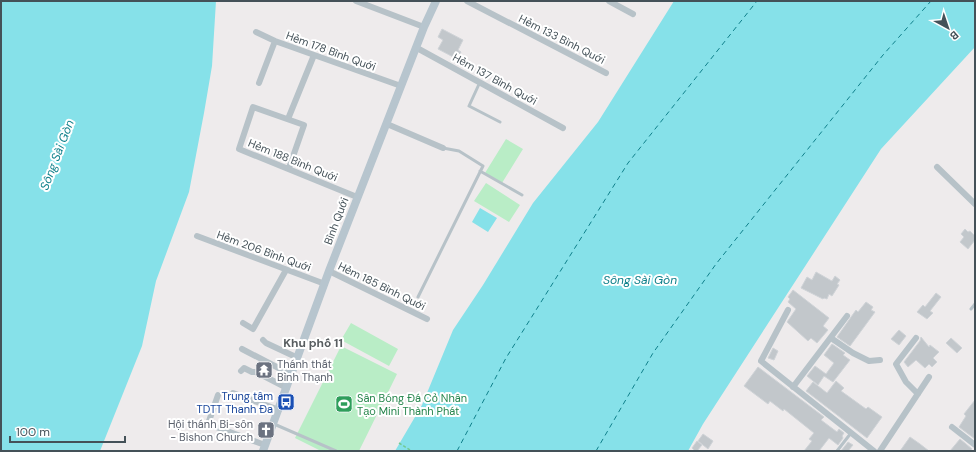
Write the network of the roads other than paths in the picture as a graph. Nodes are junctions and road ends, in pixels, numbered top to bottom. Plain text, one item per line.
1 (356, 1) edge
2 (436, 1) edge
3 (467, 1) edge
4 (609, 1) edge
5 (373, 4) edge
6 (633, 14) dead end
7 (424, 27) junction
8 (256, 32) dead end
9 (275, 41) junction
10 (417, 48) junction
11 (314, 55) junction
12 (606, 73) dead end
13 (480, 82) junction
14 (259, 83) dead end
15 (400, 86) junction
16 (288, 120) junction
17 (500, 122) dead end
18 (387, 124) junction
19 (563, 128) dead end
20 (443, 148) joint
21 (289, 168) junction
22 (937, 168) dead end
23 (480, 171) junction
24 (522, 195) dead end
25 (357, 197) junction
26 (975, 204) edge
27 (197, 236) dead end
28 (286, 270) junction
29 (329, 271) junction
30 (325, 284) junction
31 (418, 297) dead end
32 (975, 304) edge
33 (971, 309) dead end
34 (788, 310) dead end
35 (847, 316) dead end
36 (427, 319) dead end
37 (243, 323) dead end
38 (831, 338) junction
39 (916, 338) dead end
40 (263, 340) dead end
41 (242, 348) dead end
42 (298, 358) junction
43 (880, 360) dead end
44 (241, 371) dead end
45 (292, 375) junction
46 (929, 377) dead end
47 (793, 387) junction
48 (287, 388) junction
49 (233, 394) dead end
50 (918, 394) junction
51 (218, 395) dead end
52 (278, 410) junction
53 (273, 424) junction
54 (952, 427) dead end
55 (851, 433) junction
56 (975, 444) edge
57 (264, 448) edge
58 (336, 451) edge
59 (837, 451) edge
60 (874, 451) edge
61 (880, 451) edge

1 - 5 street
2 - 7 main road, Bình Quới
3 - 12 street, Hẻm 133 Bình Quới
4 - 6 street
5 - 7 street
7 - 10 main road, Bình Quới
8 - 9 street, Hẻm 178 Bình Quới
9 - 11 street, Hẻm 178 Bình Quới
9 - 14 street
10 - 13 street, Hẻm 137 Bình Quới
10 - 15 main road, Bình Quới
11 - 15 street, Hẻm 178 Bình Quới
11 - 16 street
13 - 17 lane
13 - 19 street, Hẻm 137 Bình Quới
15 - 18 main road, Bình Quới
16 - 21 street
16 - 21 street, Hẻm 188 Bình Quới
18 - 20 street
18 - 25 main road, Bình Quới
20 - 23 lane
21 - 25 street, Hẻm 188 Bình Quới
22 - 26 street
23 - 24 lane
23 - 31 lane
25 - 29 main road, Bình Quới
27 - 28 street, Hẻm 206 Bình Quới
28 - 30 street, Hẻm 206 Bình Quới
28 - 37 street
29 - 30 main road, Bình Quới
29 - 36 street, Hẻm 185 Bình Quới
30 - 42 main road, Bình Quới
32 - 33 lane
34 - 47 street
35 - 38 street
38 - 43 street
38 - 47 street
39 - 50 street
40 - 42 street
41 - 45 street
42 - 45 main road, Bình Quới
44 - 48 street
45 - 48 main road, Bình Quới
46 - 50 street
47 - 55 street
48 - 52 main road, Bình Quới
49 - 52 street
50 - 61 street
51 - 57 street
52 - 53 main road, Bình Quới
53 - 57 main road, Bình Quới
53 - 58 lane
54 - 56 street
55 - 59 lane
55 - 60 street

